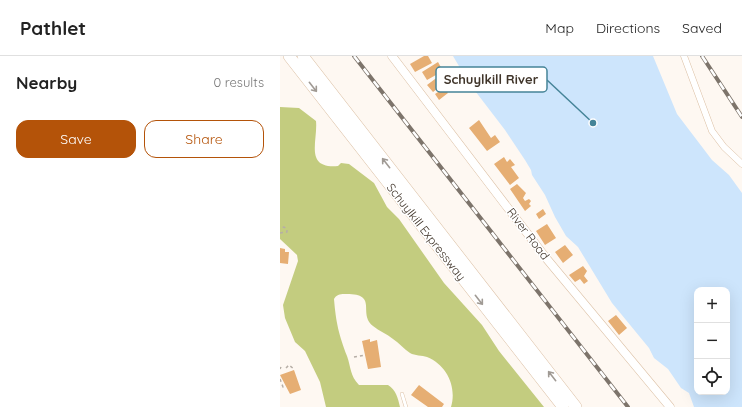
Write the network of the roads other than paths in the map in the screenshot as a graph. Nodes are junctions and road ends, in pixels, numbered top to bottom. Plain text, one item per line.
1 (290, 56) edge
2 (303, 56) edge
3 (392, 56) edge
4 (684, 56) edge
5 (742, 164) edge
6 (402, 394) dead end
7 (406, 407) edge
8 (563, 407) edge
9 (576, 407) edge
10 (670, 407) edge

1 -> 8 highway, Schuylkill Expressway
9 -> 2 highway, Schuylkill Expressway
3 - 10 street, River Road
4 - 5 street
6 - 7 lane

